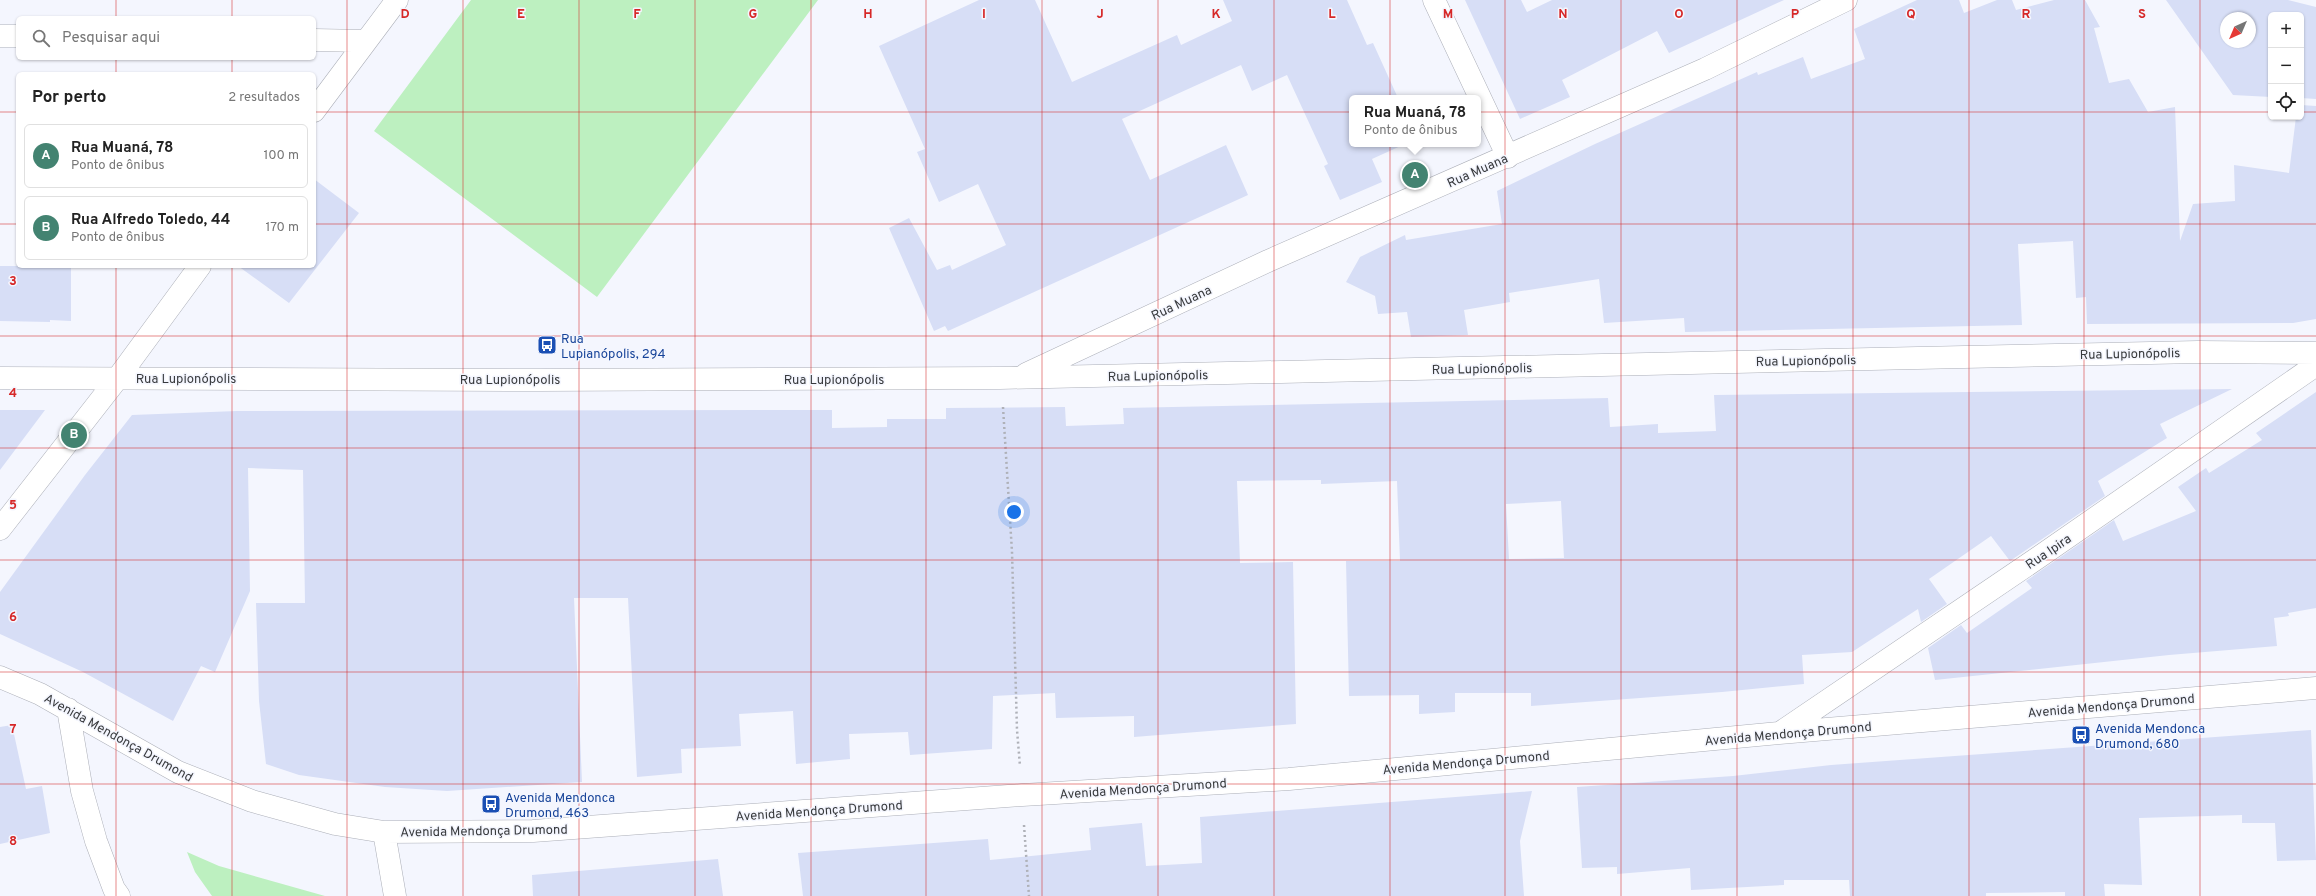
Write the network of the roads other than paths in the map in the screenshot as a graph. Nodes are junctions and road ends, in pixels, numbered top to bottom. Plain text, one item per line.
1 (397, 0) edge
2 (1434, 0) edge
3 (1846, 0) edge
4 (0, 36) edge
5 (16, 36) edge
6 (316, 40) edge
7 (366, 41) junction
8 (1479, 95) edge
9 (1481, 100) edge
10 (316, 108) edge
11 (1508, 157) junction
12 (199, 268) edge
13 (2316, 353) edge
14 (2316, 365) edge
15 (0, 378) edge
16 (117, 378) junction
17 (1010, 378) junction
18 (0, 529) edge
19 (0, 677) edge
20 (2316, 688) edge
21 (68, 709) junction
22 (1779, 733) junction
23 (384, 832) junction
24 (119, 896) edge
25 (395, 896) edge

1 - 7 street
2 - 8 street
3 - 11 street, Rua Muana
4 - 5 street
6 - 7 street
7 - 10 street
9 - 11 street
11 - 17 street, Rua Muana
12 - 16 street
13 - 17 street, Rua Lupionópolis
14 - 22 street, Rua Ipira
15 - 16 street, Rua Lupionópolis
16 - 17 street, Rua Lupionópolis
16 - 18 street
19 - 21 street, Avenida Mendonça Drumond
20 - 22 street, Avenida Mendonça Drumond
21 - 23 street, Avenida Mendonça Drumond
21 - 24 street
22 - 23 street, Avenida Mendonça Drumond
23 - 25 street

